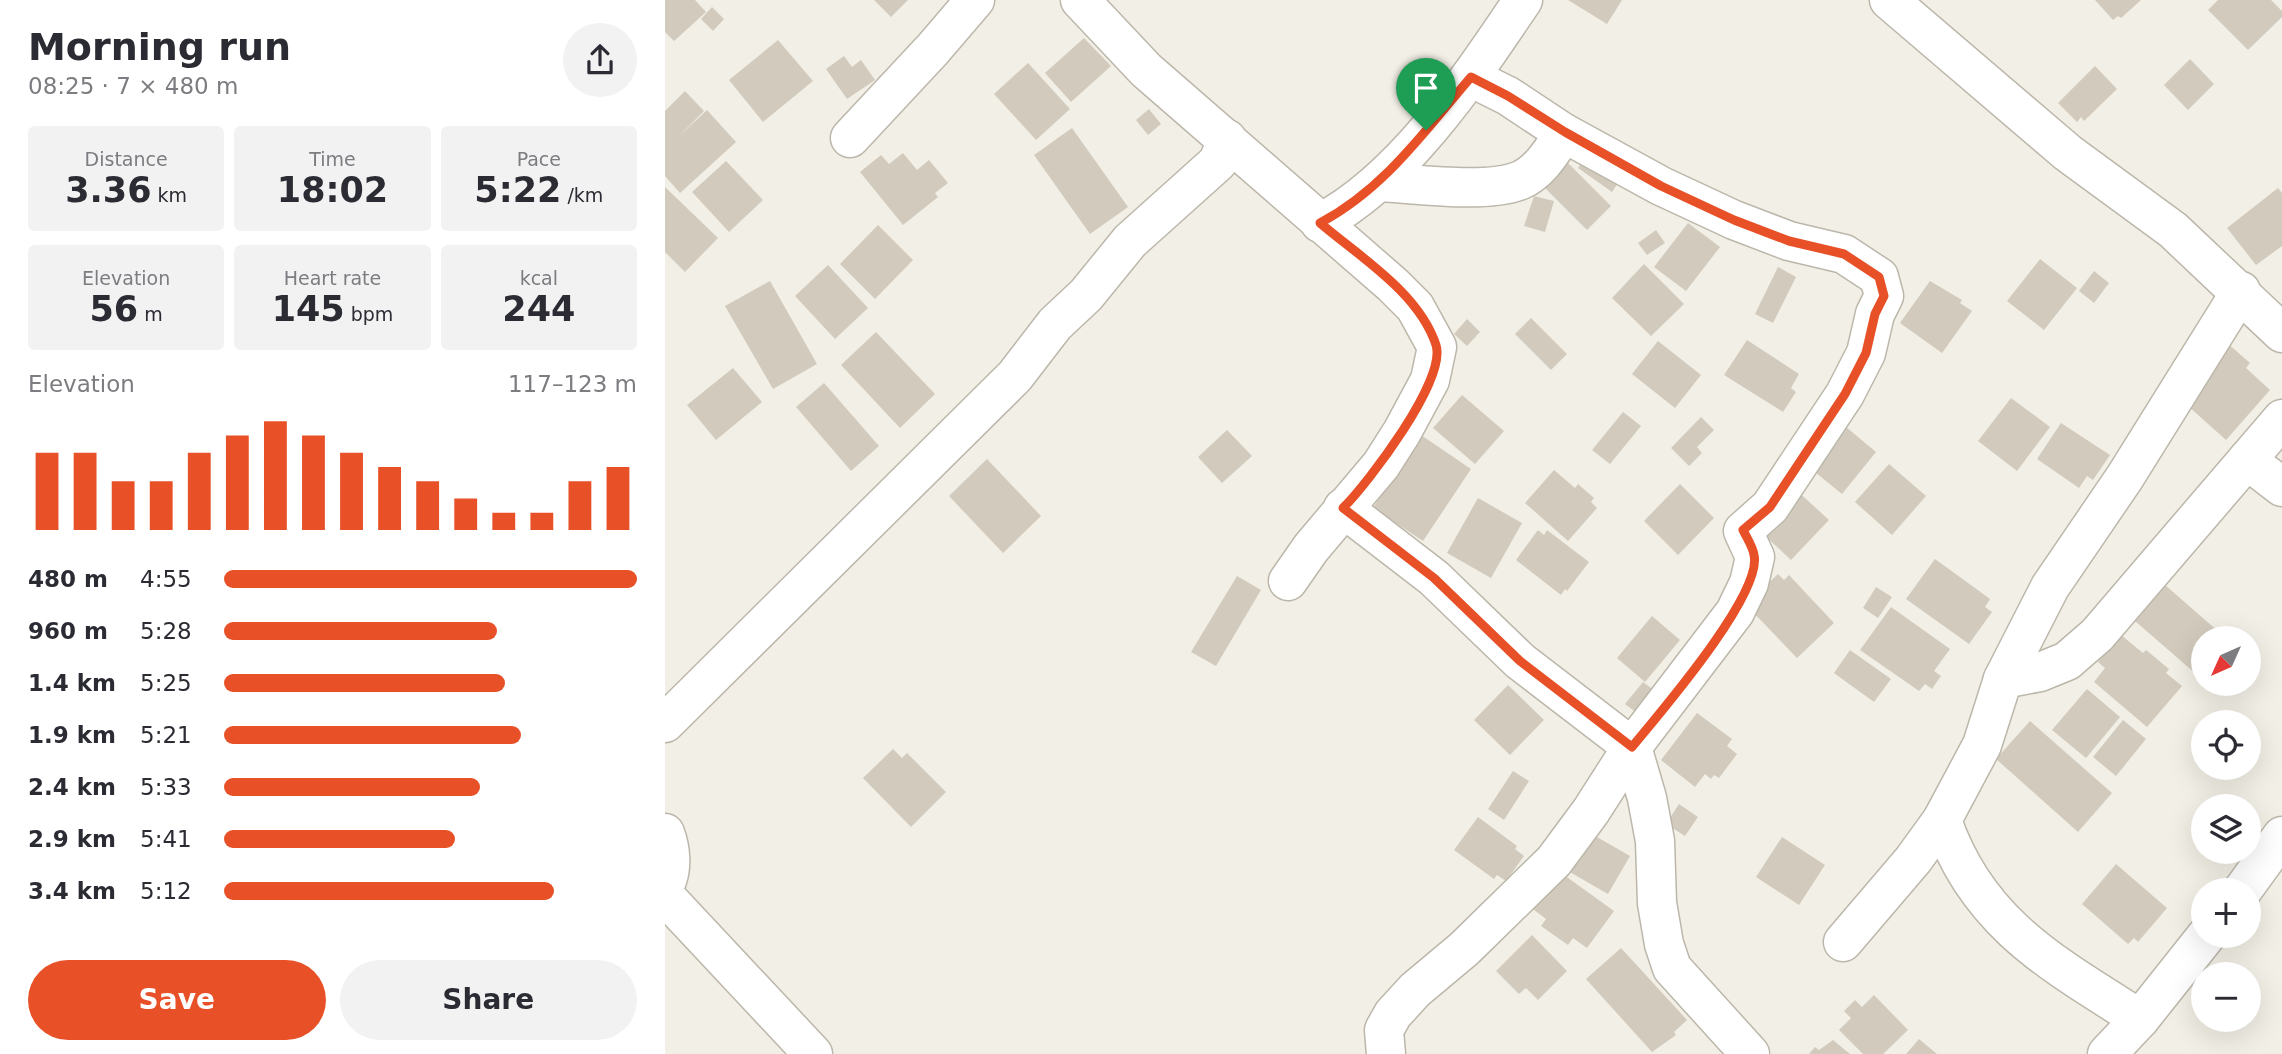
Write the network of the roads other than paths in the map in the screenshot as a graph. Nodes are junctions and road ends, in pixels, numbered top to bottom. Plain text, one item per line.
1 (975, 0) edge
2 (1080, 0) edge
3 (1523, 0) edge
4 (1889, 0) edge
5 (1471, 77) junction
6 (1565, 132) junction
7 (850, 138) dead end
8 (1227, 139) junction
9 (1380, 183) junction
10 (1320, 223) junction
11 (2241, 291) junction
12 (2282, 333) edge
13 (2282, 419) edge
14 (2247, 460) junction
15 (2282, 487) edge
16 (1343, 508) junction
17 (1288, 581) dead end
18 (2003, 679) junction
19 (665, 723) edge
20 (1632, 747) junction
21 (1942, 820) junction
22 (665, 833) edge
23 (2282, 836) edge
24 (2251, 878) edge
25 (665, 884) edge
26 (665, 896) edge
27 (1843, 942) dead end
28 (2196, 948) edge
29 (2140, 1019) junction
30 (813, 1054) edge
31 (1386, 1054) edge
32 (1750, 1054) edge
33 (2107, 1054) edge

1 - 7 street
2 - 8 street
3 - 5 street
4 - 11 street
5 - 6 street
5 - 9 street
6 - 9 street
6 - 20 street
8 - 10 street
8 - 19 street
9 - 10 street
10 - 16 street
11 - 12 street
11 - 18 street
13 - 14 street
14 - 15 street
14 - 18 street
16 - 17 street
16 - 20 street
18 - 21 street
20 - 31 street
20 - 32 street
21 - 27 street
21 - 29 street
22 - 25 street
23 - 24 street
26 - 30 street
28 - 29 street
29 - 33 street

